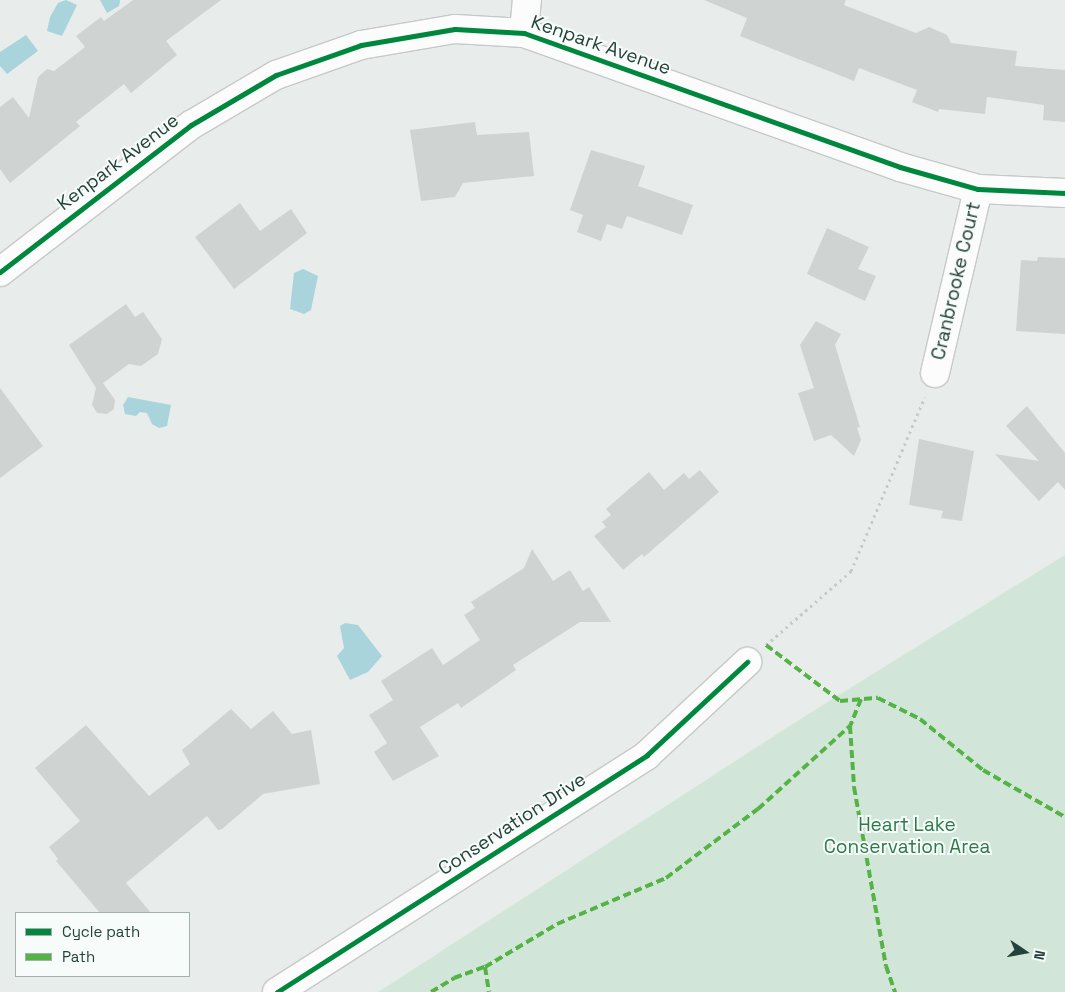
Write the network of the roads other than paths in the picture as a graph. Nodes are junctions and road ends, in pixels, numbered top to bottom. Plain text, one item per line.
1 (527, 0) edge
2 (524, 33) junction
3 (978, 189) junction
4 (1065, 193) edge
5 (0, 272) edge
6 (935, 373) road end
7 (747, 662) road end
8 (277, 992) edge

1 - 2 street
2 - 3 street, Kenpark Avenue
2 - 5 street, Kenpark Avenue
3 - 4 street, Kenpark Avenue
3 - 6 street, Cranbrooke Court
7 - 8 street, Conservation Drive

